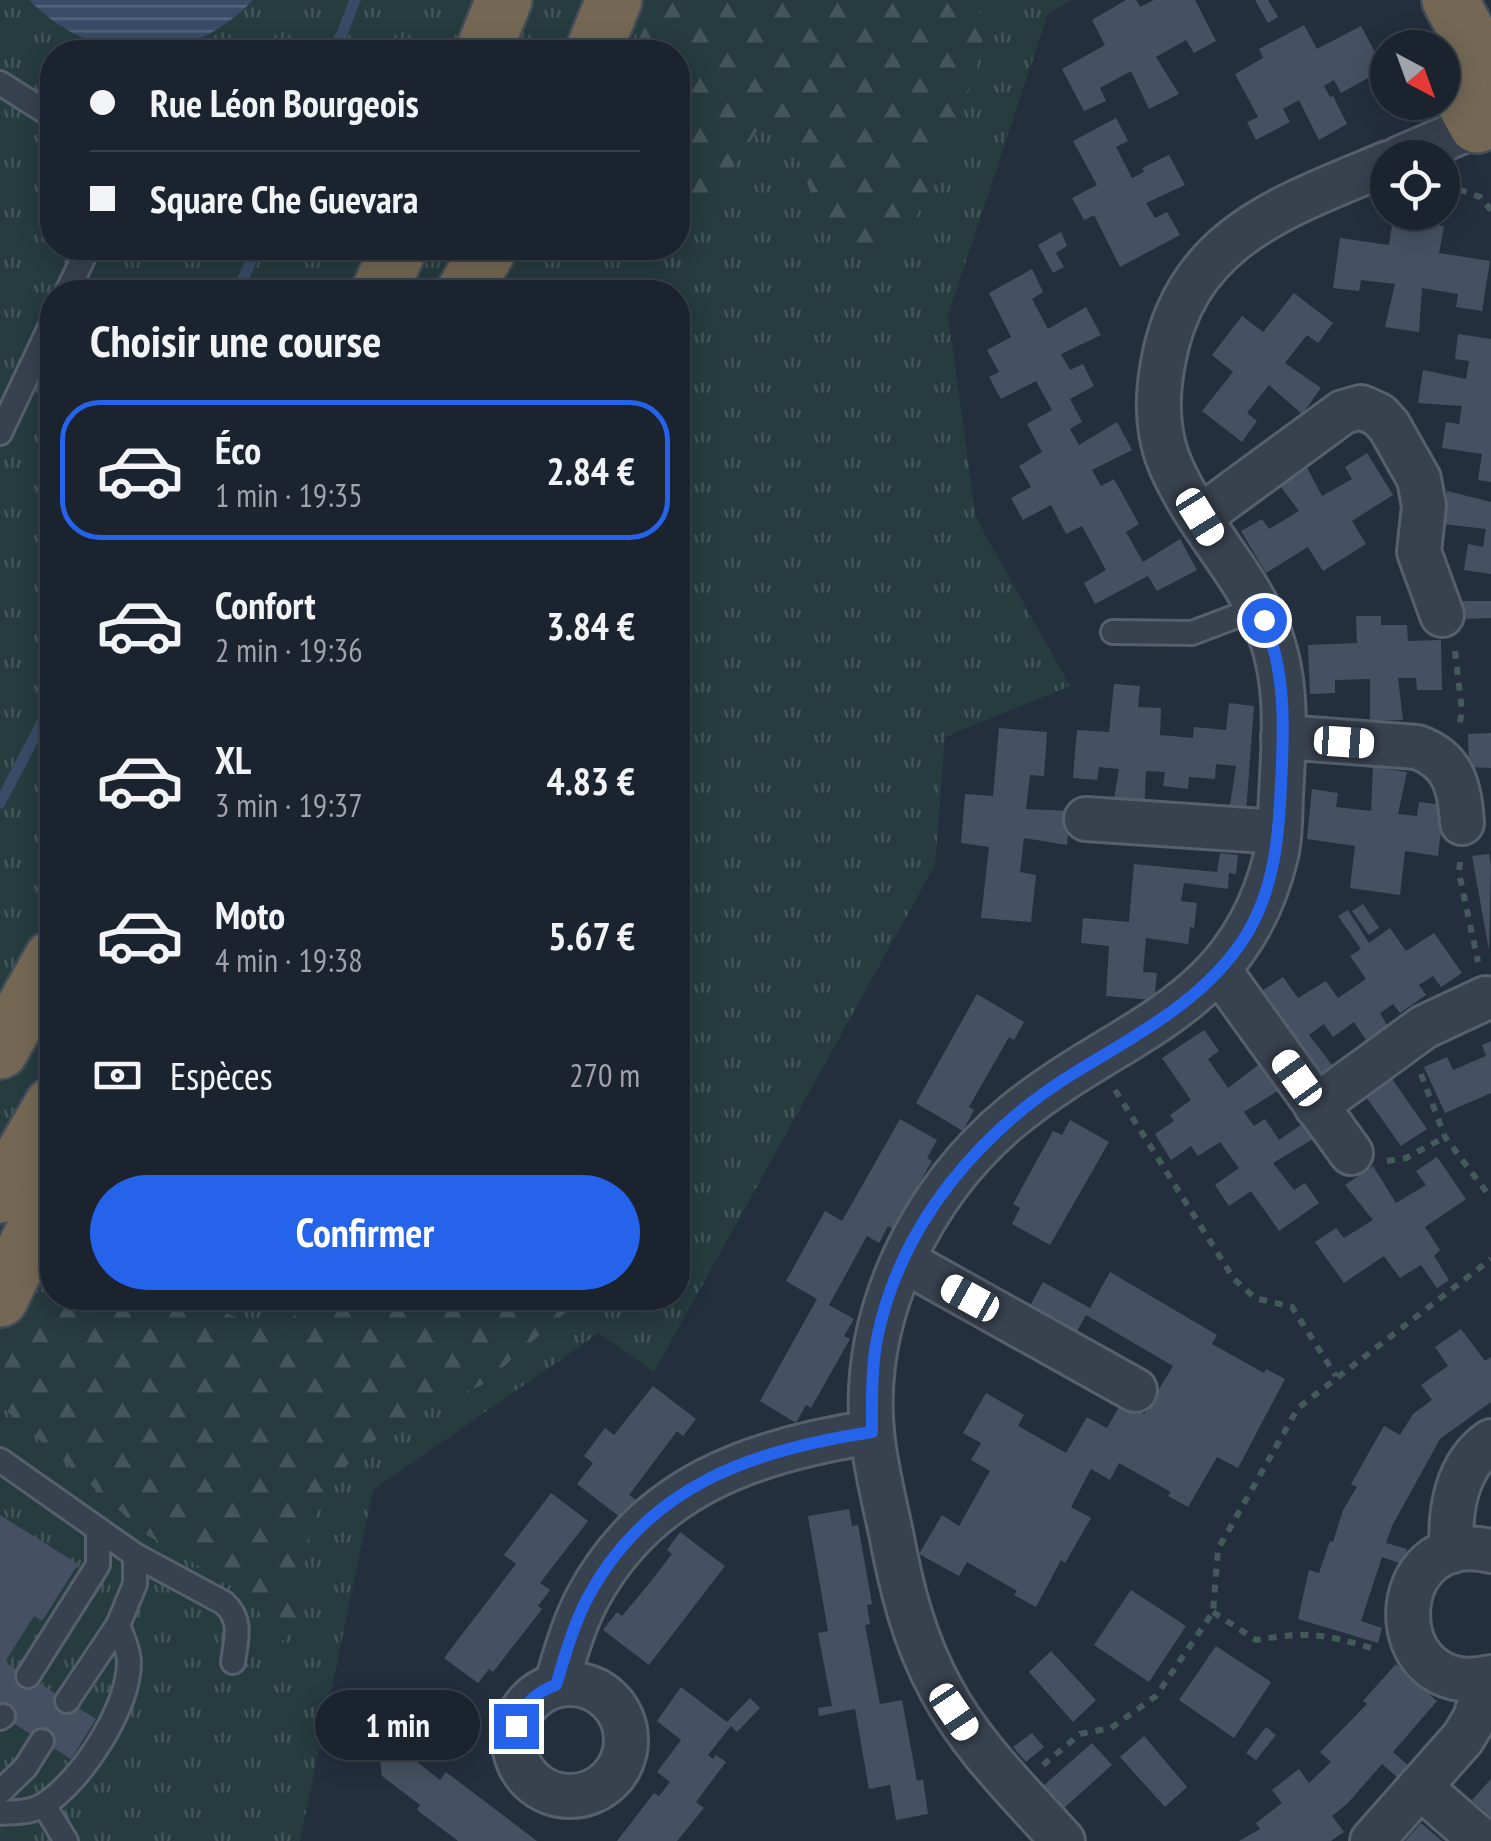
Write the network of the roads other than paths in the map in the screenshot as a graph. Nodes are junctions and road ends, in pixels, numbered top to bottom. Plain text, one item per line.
1 (504, 0) edge
2 (580, 0) edge
3 (614, 0) edge
4 (1410, 0) edge
5 (1450, 0) edge
6 (1426, 30) edge
7 (487, 40) edge
8 (565, 40) edge
9 (598, 40) edge
10 (1460, 78) edge
11 (0, 83) edge
12 (1484, 100) edge
13 (40, 108) edge
14 (1426, 140) edge
15 (1370, 171) edge
16 (40, 348) edge
17 (0, 433) edge
18 (1200, 517) junction
19 (1258, 608) junction
20 (1442, 615) road end
21 (1112, 632) dead end
22 (1283, 737) junction
23 (1086, 819) dead end
24 (1462, 823) road end
25 (1279, 832) junction
26 (1219, 970) junction
27 (40, 979) edge
28 (1486, 998) road end
29 (0, 1051) edge
30 (1316, 1106) junction
31 (40, 1125) edge
32 (1351, 1153) road end
33 (0, 1195) edge
34 (40, 1218) edge
35 (904, 1261) junction
36 (0, 1299) edge
37 (1135, 1390) dead end
38 (872, 1432) junction
39 (1491, 1441) edge
40 (0, 1460) edge
41 (98, 1529) junction
42 (1471, 1551) edge
43 (135, 1555) junction
44 (118, 1625) junction
45 (233, 1662) dead end
46 (28, 1676) dead end
47 (1489, 1678) edge
48 (556, 1685) dead end
49 (67, 1700) dead end
50 (42, 1740) dead end
51 (1421, 1788) junction
52 (0, 1792) edge
53 (44, 1805) junction
54 (0, 1813) edge
55 (66, 1841) edge
56 (1062, 1841) edge
57 (1372, 1841) edge
58 (1482, 1841) edge

1 - 7 highway
2 - 8 highway
3 - 9 highway
4 - 6 highway
5 - 12 highway
10 - 12 highway
11 - 13 lane
12 - 14 street
15 - 18 street
16 - 17 lane
18 - 19 street
18 - 20 street
19 - 21 lane
19 - 22 street
22 - 24 street
22 - 25 street
23 - 25 street
25 - 26 street
26 - 30 street
26 - 35 street
27 - 29 highway
28 - 30 street
30 - 32 street
31 - 33 highway
34 - 36 highway
35 - 37 street
35 - 38 street
38 - 48 street
38 - 56 street
39 - 42 street
40 - 41 lane
41 - 43 lane
41 - 46 lane
42 - 47 street
43 - 44 lane
43 - 45 lane
44 - 49 lane
44 - 53 lane
47 - 51 street
50 - 52 lane
51 - 57 street
51 - 58 street
53 - 54 lane
53 - 55 lane

